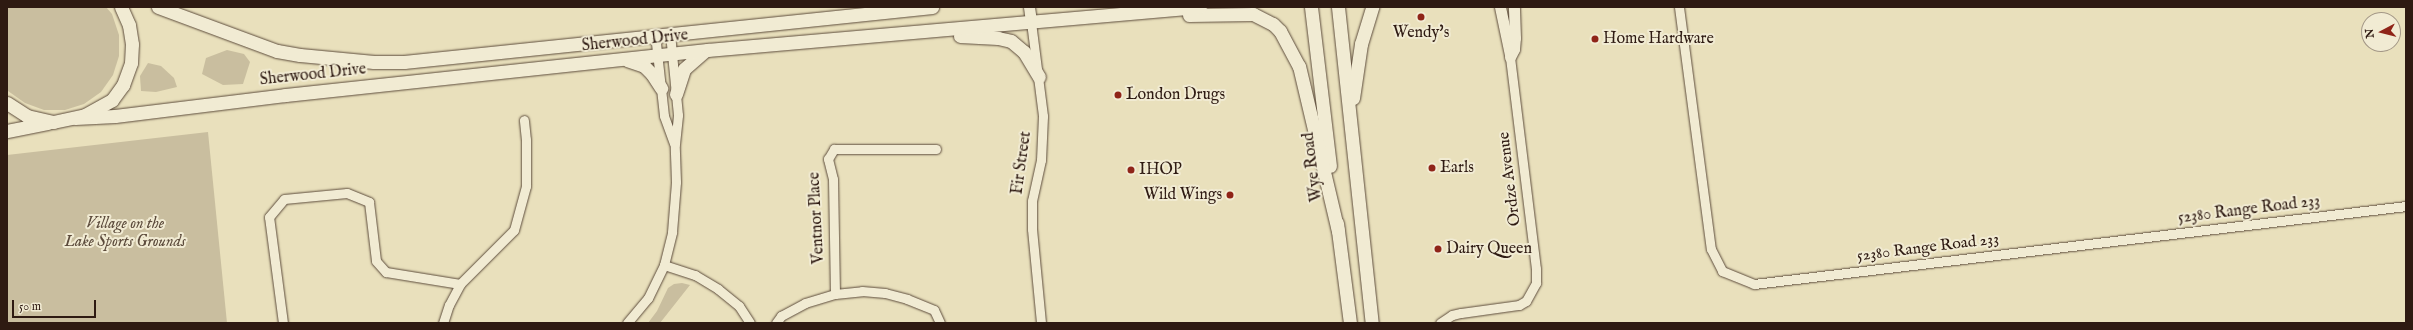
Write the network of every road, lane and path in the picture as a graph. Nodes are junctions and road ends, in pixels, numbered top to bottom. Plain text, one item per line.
1 (121, 7) edge
2 (158, 7) edge
3 (932, 7) edge
4 (1029, 7) edge
5 (1200, 7) edge
6 (1311, 7) edge
7 (1338, 7) edge
8 (1372, 7) edge
9 (1500, 7) edge
10 (1514, 7) edge
11 (1679, 7) edge
12 (1141, 12) junction
13 (1031, 22) junction
14 (670, 33) junction
15 (655, 34) junction
16 (906, 34) junction
17 (708, 50) junction
18 (672, 54) junction
19 (657, 56) junction
20 (1510, 57) junction
21 (622, 59) junction
22 (1039, 77) junction
23 (661, 88) junction
24 (676, 94) junction
25 (7, 103) edge
26 (1351, 115) junction
27 (75, 118) junction
28 (524, 120) dead end
29 (53, 122) junction
30 (7, 131) edge
31 (674, 144) junction
32 (936, 149) dead end
33 (2406, 206) edge
34 (1338, 231) junction
35 (664, 265) junction
36 (460, 284) junction
37 (835, 294) junction
38 (283, 323) edge
39 (443, 323) edge
40 (627, 323) edge
41 (750, 323) edge
42 (776, 323) edge
43 (940, 323) edge
44 (1041, 323) edge
45 (1350, 323) edge
46 (1372, 323) edge
47 (1440, 323) edge

1 - 27 main road
2 - 15 main road, Sherwood Drive
3 - 14 main road, Sherwood Drive
4 - 13 street, Fir Street
5 - 12 main road, Sherwood Drive
6 - 34 main road, Wye Road
7 - 26 main road
8 - 26 main road
9 - 20 street
10 - 20 street
11 - 33 street, 52380 Range Road 233
12 - 13 main road, Sherwood Drive
12 - 34 main road
13 - 16 main road, Sherwood Drive
13 - 22 street, Fir Street
14 - 15 main road, Sherwood Drive
14 - 18 street
15 - 19 street
16 - 17 main road, Sherwood Drive
16 - 22 main road
17 - 18 main road, Sherwood Drive
17 - 24 main road
18 - 19 main road, Sherwood Drive
18 - 24 street
19 - 21 main road, Sherwood Drive
19 - 23 street
20 - 47 street, Ordze Avenue
21 - 23 main road
21 - 27 main road, Sherwood Drive
22 - 44 street, Fir Street
23 - 31 street
24 - 31 street
25 - 29 main road
26 - 46 main road
27 - 29 main road
28 - 36 street
29 - 30 main road
31 - 35 street
32 - 37 street, Ventnor Place
34 - 45 main road, Wye Road
35 - 40 street
35 - 41 street
36 - 38 street
36 - 39 street
37 - 42 street
37 - 43 street

